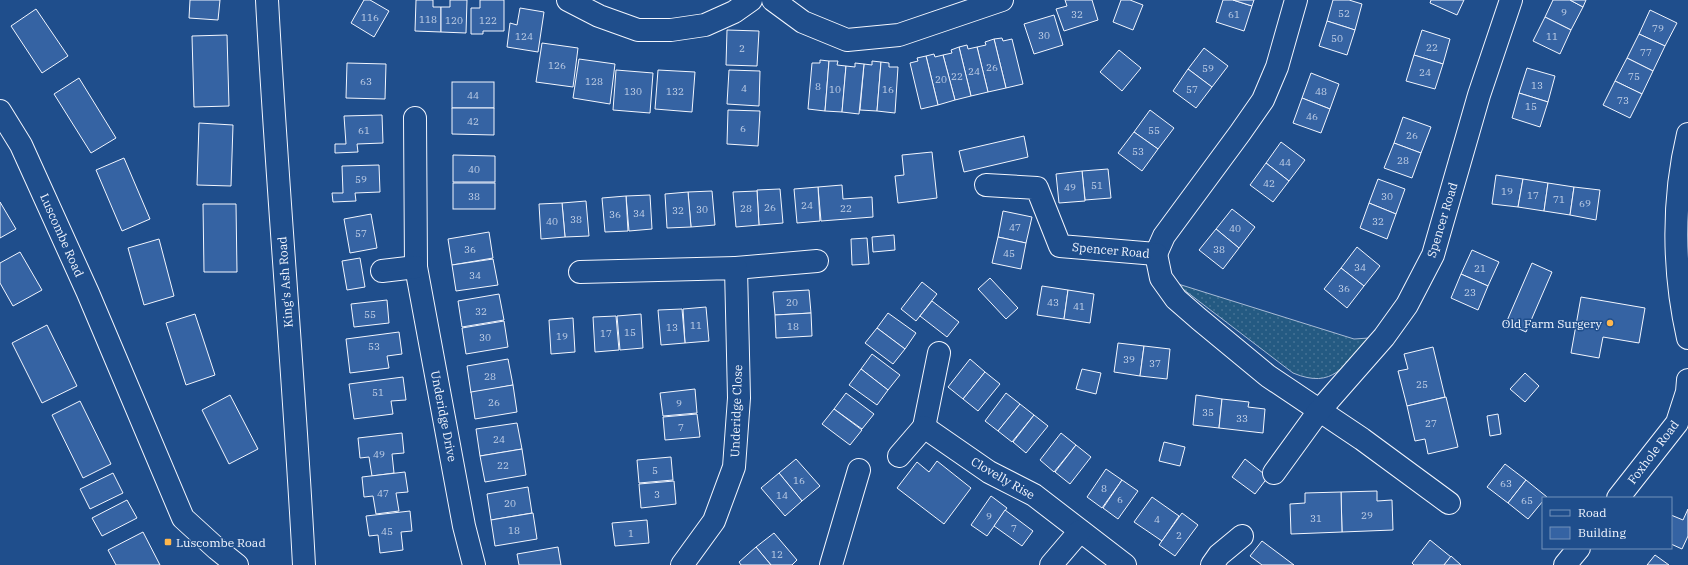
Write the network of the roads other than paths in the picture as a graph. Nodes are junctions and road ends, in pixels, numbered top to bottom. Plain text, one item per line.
1 (267, 0) edge
2 (568, 0) edge
3 (751, 0) edge
4 (773, 0) edge
5 (1002, 0) edge
6 (1296, 0) edge
7 (1511, 0) edge
8 (0, 111) edge
9 (415, 118) dead end
10 (1688, 134) edge
11 (986, 186) dead end
12 (1156, 254) junction
13 (817, 261) dead end
14 (416, 267) junction
15 (736, 268) junction
16 (382, 271) dead end
17 (580, 272) dead end
18 (1688, 338) edge
19 (939, 353) dead end
20 (1688, 380) edge
21 (1320, 411) junction
22 (1682, 426) edge
23 (924, 427) junction
24 (898, 456) dead end
25 (859, 470) dead end
26 (1274, 474) dead end
27 (1619, 497) edge
28 (1449, 503) dead end
29 (1080, 530) junction
30 (1242, 536) dead end
31 (1578, 549) edge
32 (237, 565) edge
33 (304, 565) edge
34 (474, 565) edge
35 (682, 565) edge
36 (831, 565) edge
37 (1050, 565) edge
38 (1125, 565) edge
39 (1212, 565) edge
40 (1565, 565) edge

1 - 33 main road, King's Ash Road
2 - 3 main road
4 - 5 main road
6 - 12 main road, Spencer Road
7 - 21 main road, Spencer Road
8 - 32 main road, Luscombe Road
9 - 14 main road, Underidge Drive
10 - 18 main road
11 - 12 main road, Spencer Road
12 - 21 main road, Spencer Road
13 - 15 main road
14 - 16 main road
14 - 34 main road, Underidge Drive
15 - 17 main road
15 - 35 main road, Underidge Close
19 - 23 main road
20 - 22 main road, Foxhole Road
21 - 26 main road, Spencer Road
21 - 28 main road, Spencer Road
22 - 27 main road, Foxhole Road
23 - 24 main road
23 - 29 main road, Clovelly Rise
25 - 36 main road
29 - 37 main road
29 - 38 main road, Clovelly Rise
30 - 39 main road
31 - 40 main road

